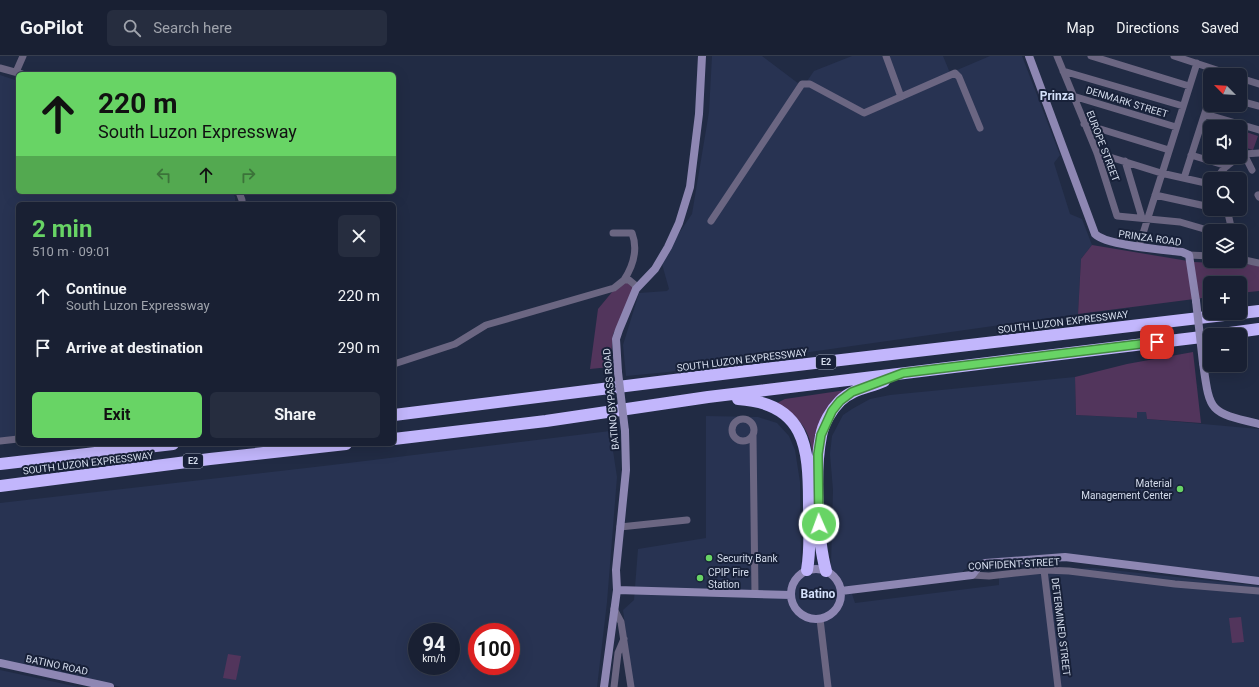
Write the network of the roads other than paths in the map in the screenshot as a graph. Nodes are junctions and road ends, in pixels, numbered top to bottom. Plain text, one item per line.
1 (23, 56) edge
2 (702, 56) edge
3 (886, 56) edge
4 (1028, 56) edge
5 (1057, 56) edge
6 (1091, 56) edge
7 (1174, 56) edge
8 (1197, 63) junction
9 (0, 68) edge
10 (1208, 68) edge
11 (1063, 71) junction
12 (16, 72) edge
13 (19, 72) edge
14 (1247, 80) edge
15 (1259, 84) edge
16 (1189, 86) junction
17 (1073, 96) junction
18 (901, 97) junction
19 (1247, 103) edge
20 (1183, 106) junction
21 (1259, 106) edge
22 (1204, 114) joint
23 (1217, 120) edge
24 (1084, 124) junction
25 (1176, 127) junction
26 (980, 128) dead end
27 (1247, 128) edge
28 (1259, 130) edge
29 (1169, 150) junction
30 (1097, 152) junction
31 (1259, 153) edge
32 (1192, 155) junction
33 (1247, 155) edge
34 (1203, 157) edge
35 (1125, 161) junction
36 (1223, 164) edge
37 (1230, 164) edge
38 (1247, 164) edge
39 (1227, 166) junction
40 (1252, 170) dead end
41 (1222, 172) edge
42 (1162, 173) junction
43 (1184, 178) junction
44 (1203, 182) edge
45 (1155, 195) junction
46 (1203, 205) edge
47 (1144, 218) junction
48 (711, 221) dead end
49 (1203, 228) edge
50 (613, 233) dead end
51 (1138, 246) junction
52 (1189, 255) junction
53 (1203, 256) edge
54 (1247, 260) edge
55 (1259, 263) edge
56 (624, 280) junction
57 (636, 290) junction
58 (1259, 311) edge
59 (1259, 329) edge
60 (1247, 331) edge
61 (1203, 337) edge
62 (396, 363) edge
63 (903, 373) junction
64 (708, 397) junction
65 (396, 415) edge
66 (1259, 424) edge
67 (753, 435) dead end
68 (16, 439) edge
69 (396, 439) edge
70 (0, 441) edge
71 (156, 446) edge
72 (328, 446) edge
73 (0, 464) edge
74 (0, 486) edge
75 (687, 520) dead end
76 (620, 527) junction
77 (807, 570) junction
78 (1044, 570) junction
79 (826, 571) junction
80 (972, 575) junction
81 (1259, 581) edge
82 (617, 590) junction
83 (841, 591) junction
84 (1259, 591) edge
85 (755, 594) junction
86 (791, 595) junction
87 (614, 610) junction
88 (820, 619) junction
89 (624, 639) junction
90 (0, 663) edge
91 (89, 685) edge
92 (110, 687) edge
93 (604, 687) edge
94 (614, 687) edge
95 (631, 687) edge
96 (828, 687) edge
97 (1058, 687) edge

1 - 13 street
2 - 57 main road, BATINO BYPASS ROAD
3 - 18 street
4 - 51 main road, PRINZA ROAD
5 - 11 street, EUROPE STREET
6 - 16 street
7 - 8 street
8 - 10 street
8 - 16 street
9 - 12 street
11 - 17 street, EUROPE STREET
11 - 20 street
14 - 15 street
16 - 20 street
17 - 24 street, EUROPE STREET
17 - 25 street, DENMARK STREET
18 - 26 street
18 - 48 street
19 - 21 street
20 - 25 street
22 - 23 street
22 - 32 street
24 - 29 street
24 - 30 street, EUROPE STREET
25 - 29 street
27 - 28 street
29 - 42 street
30 - 35 street
30 - 47 street, EUROPE STREET
31 - 33 street
32 - 34 street
32 - 43 street
35 - 42 street
35 - 47 street
36 - 39 street
37 - 39 street
38 - 40 street
39 - 41 street
42 - 43 street
42 - 45 street
43 - 44 street
45 - 46 street
45 - 47 street
47 - 49 street
47 - 51 street
50 - 56 street
51 - 52 main road, PRINZA ROAD
52 - 53 street
52 - 66 main road, PRINZA ROAD, bridge
54 - 55 street
56 - 57 street
56 - 62 street
57 - 76 main road, BATINO BYPASS ROAD, bridge
58 - 65 highway, SOUTH LUZON EXPRESSWAY / E2
59 - 60 highway
61 - 63 highway, E2
63 - 64 highway, E2
63 - 79 highway
64 - 69 highway, E2
64 - 77 highway
67 - 85 street
68 - 70 street
71 - 73 highway, SOUTH LUZON EXPRESSWAY / E2
72 - 74 highway, SOUTH LUZON EXPRESSWAY / E2
75 - 76 street
76 - 82 main road, BATINO BYPASS ROAD
77 - 79 main road
77 - 86 main road
78 - 80 street, CONFIDENT STREET
78 - 84 street, CONFIDENT STREET
78 - 97 street, DETERMINED STREET
79 - 83 main road
80 - 81 main road
80 - 83 main road, CONFIDENT STREET
82 - 85 main road
82 - 87 main road, BATINO BYPASS ROAD
83 - 88 main road
85 - 86 main road
86 - 88 main road
87 - 89 street
87 - 93 main road, BATINO BYPASS ROAD
88 - 96 street
89 - 94 street
89 - 95 street
90 - 91 main road, BATINO ROAD
91 - 92 main road, BATINO ROAD

